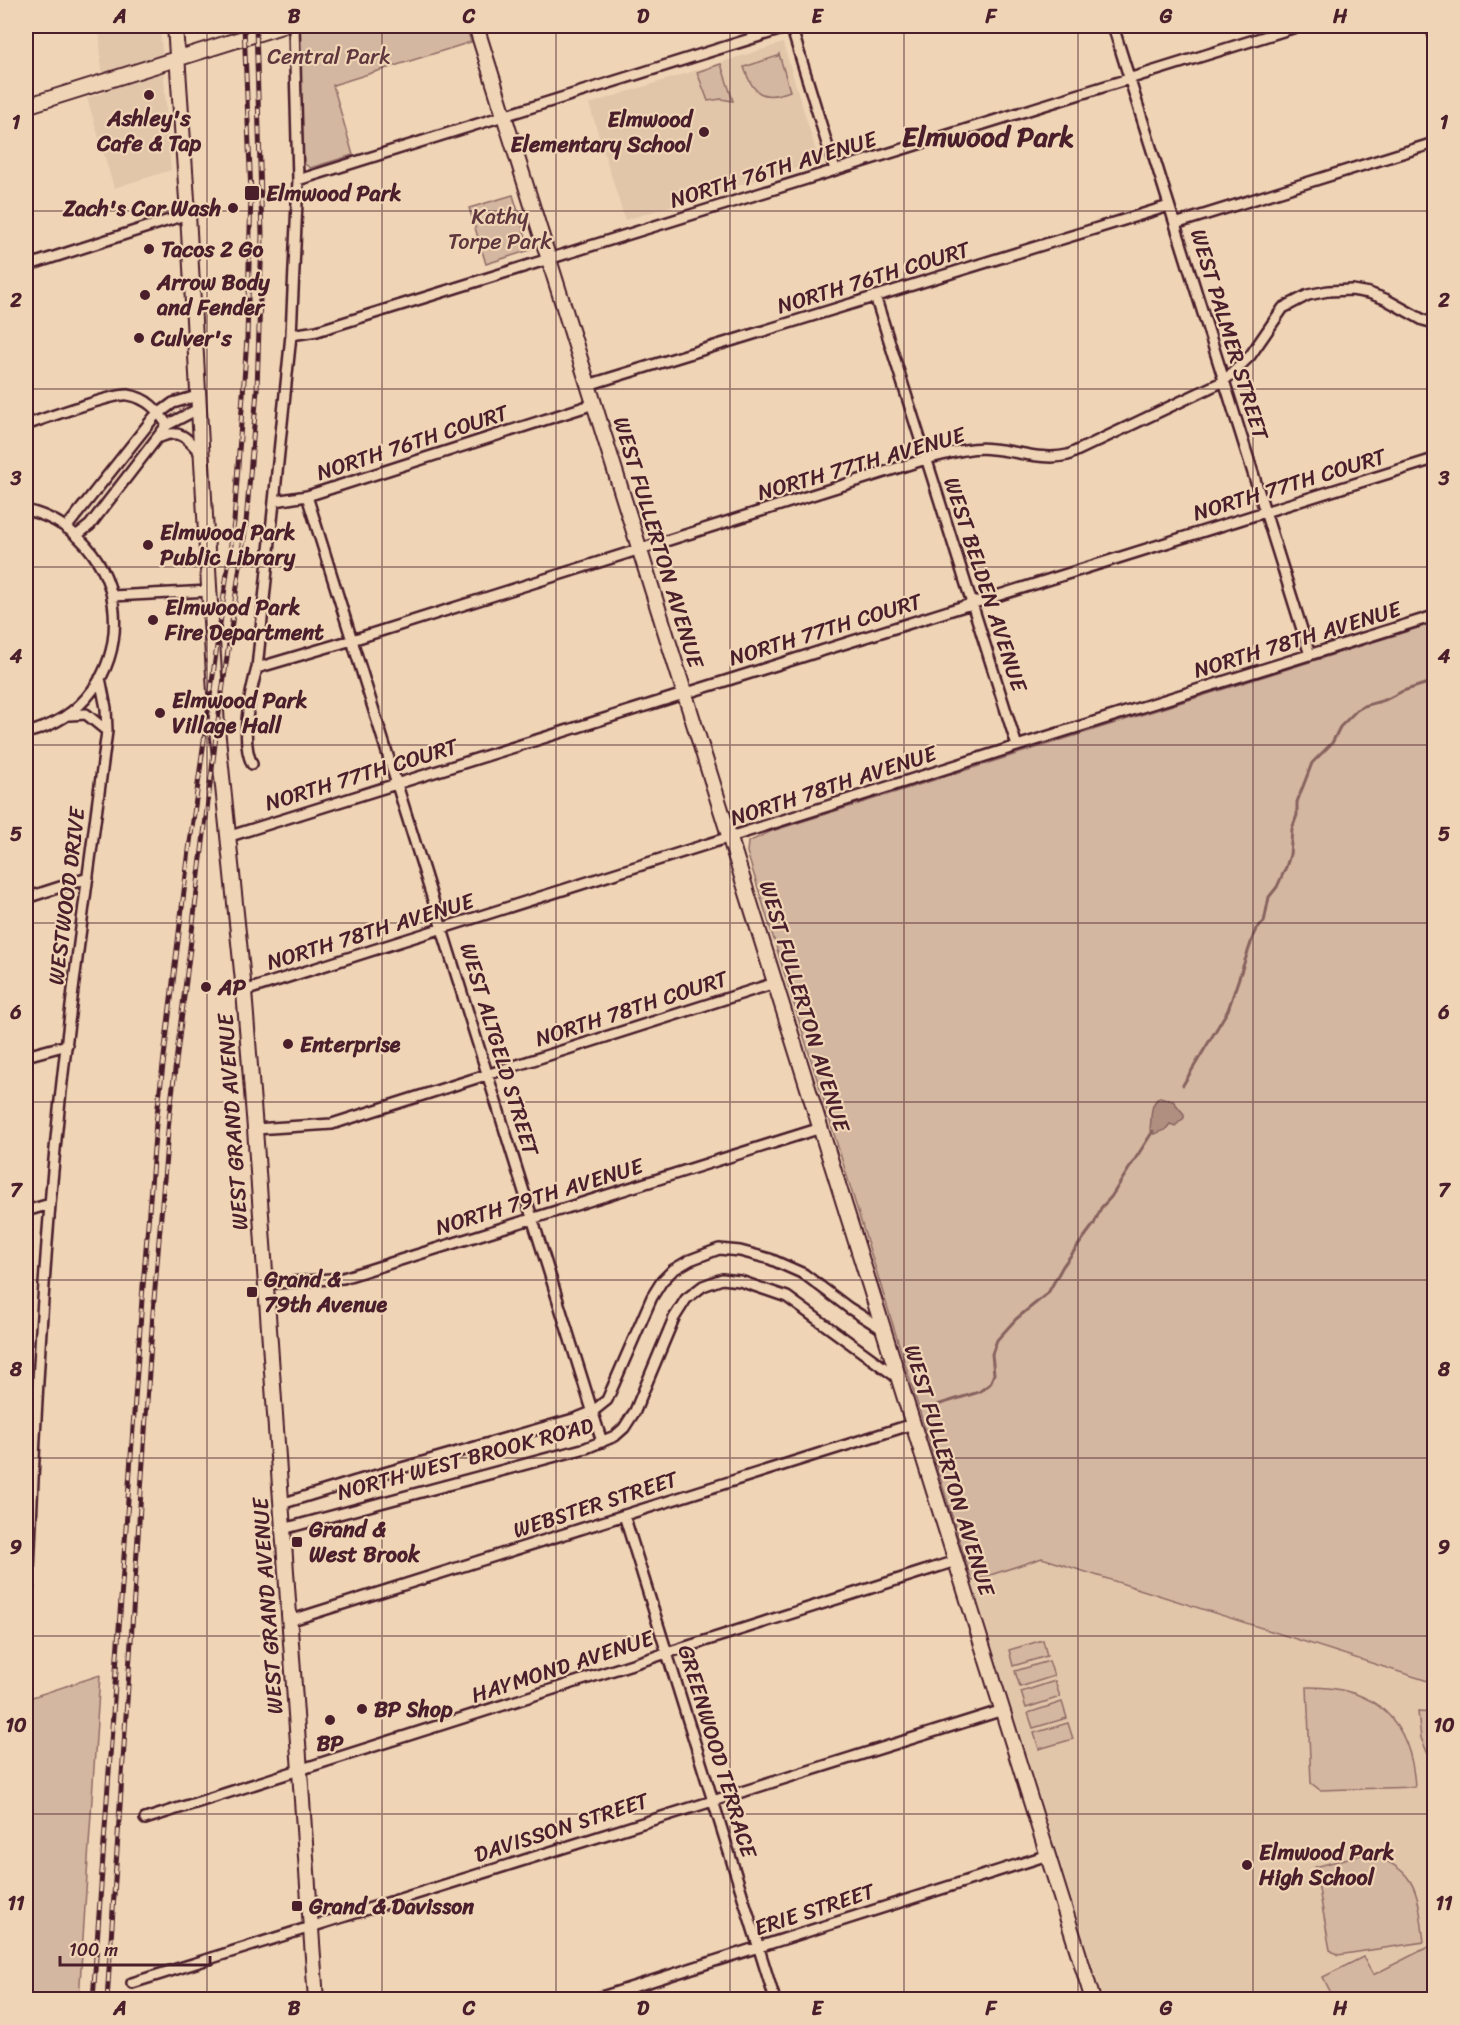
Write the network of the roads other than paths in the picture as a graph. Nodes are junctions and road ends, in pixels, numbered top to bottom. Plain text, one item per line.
1 (175, 26) edge
2 (282, 26) edge
3 (294, 26) edge
4 (476, 26) edge
5 (791, 26) edge
6 (1113, 26) edge
7 (1299, 26) edge
8 (1431, 26) edge
9 (1434, 36) edge
10 (177, 58) junction
11 (1129, 78) junction
12 (26, 106) edge
13 (504, 116) junction
14 (1434, 143) edge
15 (835, 170) junction
16 (298, 180) junction
17 (1169, 206) junction
18 (188, 214) junction
19 (1175, 224) junction
20 (549, 260) junction
21 (26, 266) edge
22 (874, 296) junction
23 (1434, 322) edge
24 (291, 335) junction
25 (1224, 381) junction
26 (588, 385) junction
27 (198, 403) junction
28 (594, 404) junction
29 (159, 412) junction
30 (26, 425) edge
31 (167, 425) junction
32 (158, 438) junction
33 (201, 454) junction
34 (926, 459) junction
35 (1434, 459) edge
36 (307, 496) junction
37 (275, 501) junction
38 (26, 510) edge
39 (1265, 512) junction
40 (66, 528) junction
41 (76, 536) junction
42 (640, 550) junction
43 (210, 591) junction
44 (112, 596) junction
45 (973, 603) junction
46 (1434, 616) edge
47 (352, 640) junction
48 (1310, 655) junction
49 (257, 668) junction
50 (100, 678) junction
51 (685, 694) junction
52 (70, 715) junction
53 (107, 731) junction
54 (26, 733) edge
55 (1017, 746) junction
56 (252, 764) dead end
57 (397, 784) junction
58 (227, 837) junction
59 (730, 838) junction
60 (88, 878) junction
61 (26, 898) edge
62 (442, 929) junction
63 (775, 983) junction
64 (244, 991) junction
65 (67, 1045) junction
66 (26, 1056) edge
67 (487, 1075) junction
68 (821, 1128) junction
69 (255, 1129) junction
70 (50, 1204) junction
71 (26, 1211) edge
72 (532, 1219) junction
73 (265, 1284) junction
74 (884, 1330) junction
75 (899, 1379) junction
76 (592, 1412) junction
77 (26, 1413) edge
78 (36, 1414) junction
79 (913, 1424) junction
80 (602, 1442) junction
81 (281, 1504) junction
82 (624, 1515) junction
83 (283, 1529) junction
84 (956, 1561) junction
85 (289, 1621) junction
86 (26, 1641) edge
87 (667, 1653) junction
88 (1003, 1710) junction
89 (300, 1770) junction
90 (713, 1800) junction
91 (145, 1820) dead end
92 (1048, 1855) junction
93 (311, 1926) junction
94 (759, 1947) junction
95 (132, 1983) dead end
96 (1091, 1999) edge
97 (316, 2000) edge
98 (592, 2000) edge
99 (775, 2000) edge

1 - 10 street, WEST GRAND AVENUE
2 - 10 street
3 - 16 street
4 - 13 street, WEST FULLERTON AVENUE
5 - 13 street
5 - 15 street
6 - 11 street, WEST PALMER STREET
7 - 11 street, NORTH 76TH AVENUE
8 - 9 street
10 - 12 street
10 - 18 street, WEST GRAND AVENUE
11 - 15 street, NORTH 76TH AVENUE
11 - 17 street, WEST PALMER STREET
13 - 16 street
13 - 20 street, WEST FULLERTON AVENUE
14 - 19 street
15 - 20 street, NORTH 76TH AVENUE
16 - 24 street
17 - 19 street, WEST PALMER STREET
17 - 22 street, NORTH 76TH COURT
18 - 21 street
18 - 27 street, WEST GRAND AVENUE
19 - 25 street, WEST PALMER STREET
20 - 24 street, NORTH 76TH AVENUE
20 - 26 street, WEST FULLERTON AVENUE
22 - 26 street, NORTH 76TH COURT
22 - 34 street, WEST BELDEN AVENUE
23 - 25 street, NORTH 77TH AVENUE
24 - 37 street
25 - 34 street, NORTH 77TH AVENUE
25 - 39 street, WEST PALMER STREET
26 - 28 street, WEST FULLERTON AVENUE
27 - 29 street
27 - 31 street
27 - 33 street, WEST GRAND AVENUE
28 - 36 street, NORTH 76TH COURT
28 - 42 street, WEST FULLERTON AVENUE
29 - 30 street
29 - 31 street
29 - 40 street
31 - 32 street
32 - 33 street
32 - 41 street
33 - 43 street, WEST GRAND AVENUE
34 - 42 street, NORTH 77TH AVENUE
34 - 45 street, WEST BELDEN AVENUE
35 - 39 street, NORTH 77TH COURT
36 - 37 street, NORTH 76TH COURT
36 - 47 street, WEST ALTGELD STREET
37 - 49 street
38 - 40 street
39 - 45 street, NORTH 77TH COURT
39 - 48 street, WEST PALMER STREET
40 - 41 street
41 - 44 street
42 - 47 street, NORTH 77TH AVENUE
42 - 51 street, WEST FULLERTON AVENUE
43 - 44 street
43 - 58 street, WEST GRAND AVENUE
44 - 50 street
45 - 51 street, NORTH 77TH COURT
45 - 55 street, WEST BELDEN AVENUE
46 - 48 street, NORTH 78TH AVENUE
47 - 49 street, NORTH 77TH AVENUE
47 - 57 street, WEST ALTGELD STREET
48 - 55 street, NORTH 78TH AVENUE
49 - 56 street
50 - 52 street
50 - 53 street, WESTWOOD DRIVE
51 - 57 street, NORTH 77TH COURT
51 - 59 street, WEST FULLERTON AVENUE
52 - 53 street
52 - 54 street
53 - 60 street, WESTWOOD DRIVE
55 - 59 street, NORTH 78TH AVENUE
57 - 58 street, NORTH 77TH COURT
57 - 62 street, WEST ALTGELD STREET
58 - 64 street, WEST GRAND AVENUE
59 - 62 street, NORTH 78TH AVENUE
59 - 63 street, WEST FULLERTON AVENUE
60 - 61 street
60 - 65 street, WESTWOOD DRIVE
62 - 64 street, NORTH 78TH AVENUE
62 - 67 street, WEST ALTGELD STREET
63 - 67 street, NORTH 78TH COURT
63 - 68 street, WEST FULLERTON AVENUE
64 - 69 street, WEST GRAND AVENUE
65 - 66 street
65 - 70 street, WESTWOOD DRIVE
67 - 69 street, NORTH 78TH COURT
67 - 72 street, WEST ALTGELD STREET
68 - 72 street, NORTH 79TH AVENUE
68 - 74 street, WEST FULLERTON AVENUE
69 - 73 street, WEST GRAND AVENUE
70 - 71 street
70 - 78 street, WESTWOOD DRIVE
72 - 73 street, NORTH 79TH AVENUE
72 - 76 street, WEST ALTGELD STREET
73 - 81 street, WEST GRAND AVENUE
74 - 75 street, WEST FULLERTON AVENUE
74 - 76 street
75 - 79 street, WEST FULLERTON AVENUE
75 - 80 street, NORTH WEST BROOK ROAD
76 - 80 street, WEST ALTGELD STREET
76 - 81 street
77 - 78 street
78 - 86 street, WESTWOOD DRIVE
79 - 82 street, WEBSTER STREET
79 - 84 street, WEST FULLERTON AVENUE
80 - 83 street, NORTH WEST BROOK ROAD
81 - 83 street, WEST GRAND AVENUE
82 - 85 street, WEBSTER STREET
82 - 87 street, GREENWOOD TERRACE
83 - 85 street, WEST GRAND AVENUE
84 - 87 street, HAYMOND AVENUE
84 - 88 street, WEST FULLERTON AVENUE
85 - 89 street, WEST GRAND AVENUE
87 - 89 street, HAYMOND AVENUE
87 - 90 street, GREENWOOD TERRACE
88 - 90 street, DAVISSON STREET
88 - 92 street, WEST FULLERTON AVENUE
89 - 91 street, HAYMOND AVENUE
89 - 93 street, WEST GRAND AVENUE
90 - 93 street, DAVISSON STREET
90 - 94 street, GREENWOOD TERRACE
92 - 94 street, ERIE STREET
92 - 96 street, WEST FULLERTON AVENUE
93 - 95 street, DAVISSON STREET
93 - 97 street, WEST GRAND AVENUE
94 - 98 street, ERIE STREET
94 - 99 street, GREENWOOD TERRACE

